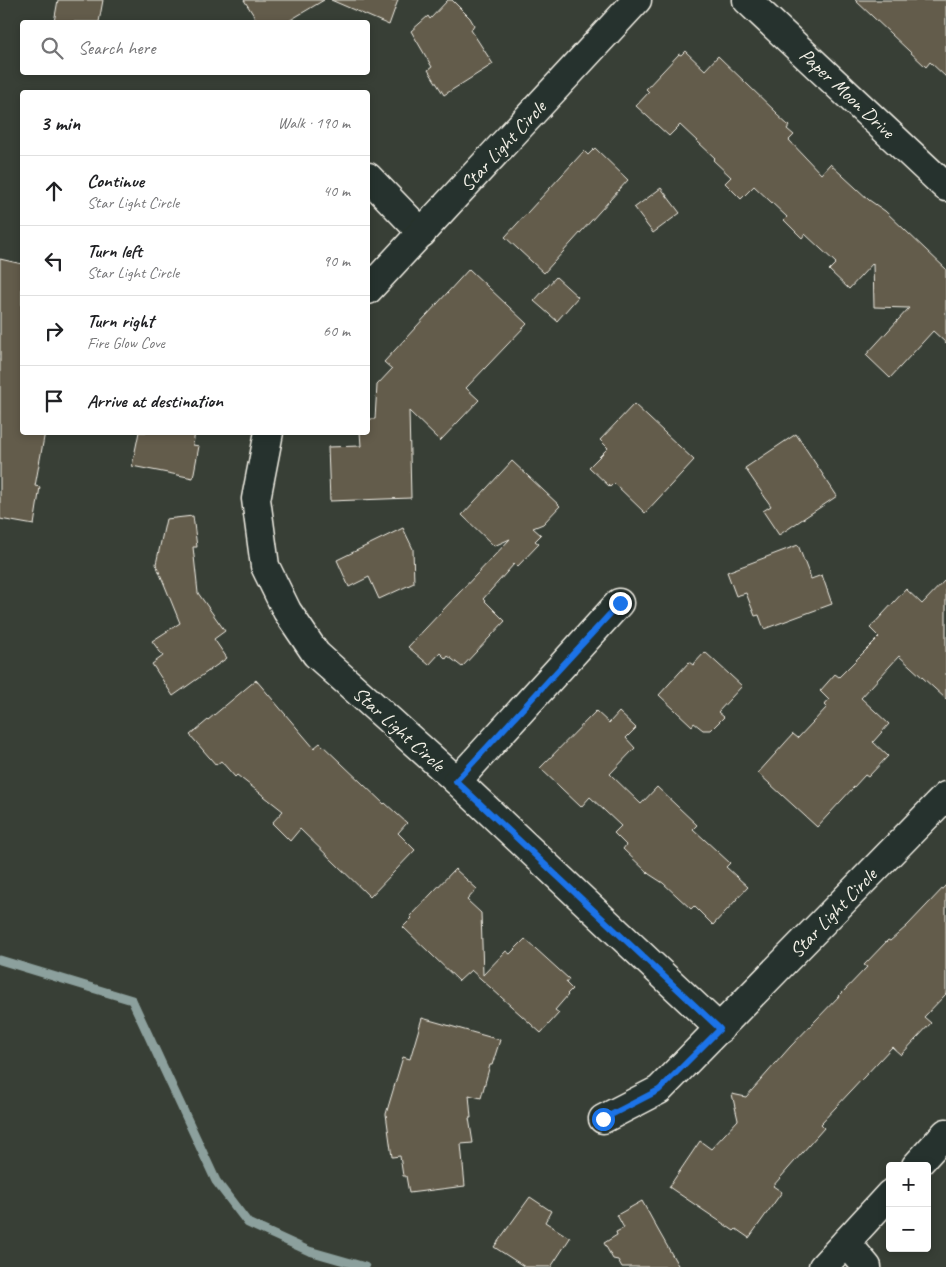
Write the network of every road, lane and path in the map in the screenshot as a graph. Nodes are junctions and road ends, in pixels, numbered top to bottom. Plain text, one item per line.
1 (637, 0) edge
2 (747, 0) edge
3 (370, 178) edge
4 (946, 187) edge
5 (422, 233) junction
6 (370, 288) edge
7 (268, 435) edge
8 (620, 603) dead end
9 (456, 781) junction
10 (946, 796) edge
11 (720, 1029) junction
12 (603, 1119) dead end
13 (946, 1133) edge
14 (920, 1162) edge
15 (886, 1198) edge
16 (846, 1242) junction
17 (823, 1267) edge
18 (867, 1267) edge

1 - 5 street, Star Light Circle
2 - 4 street, Paper Moon Drive
3 - 5 street
5 - 6 street, Star Light Circle
7 - 9 street, Star Light Circle
8 - 9 street
9 - 11 street, Star Light Circle
10 - 11 street, Star Light Circle
11 - 12 street, Star Light Circle
13 - 14 street
15 - 16 street
16 - 17 street
16 - 18 street

